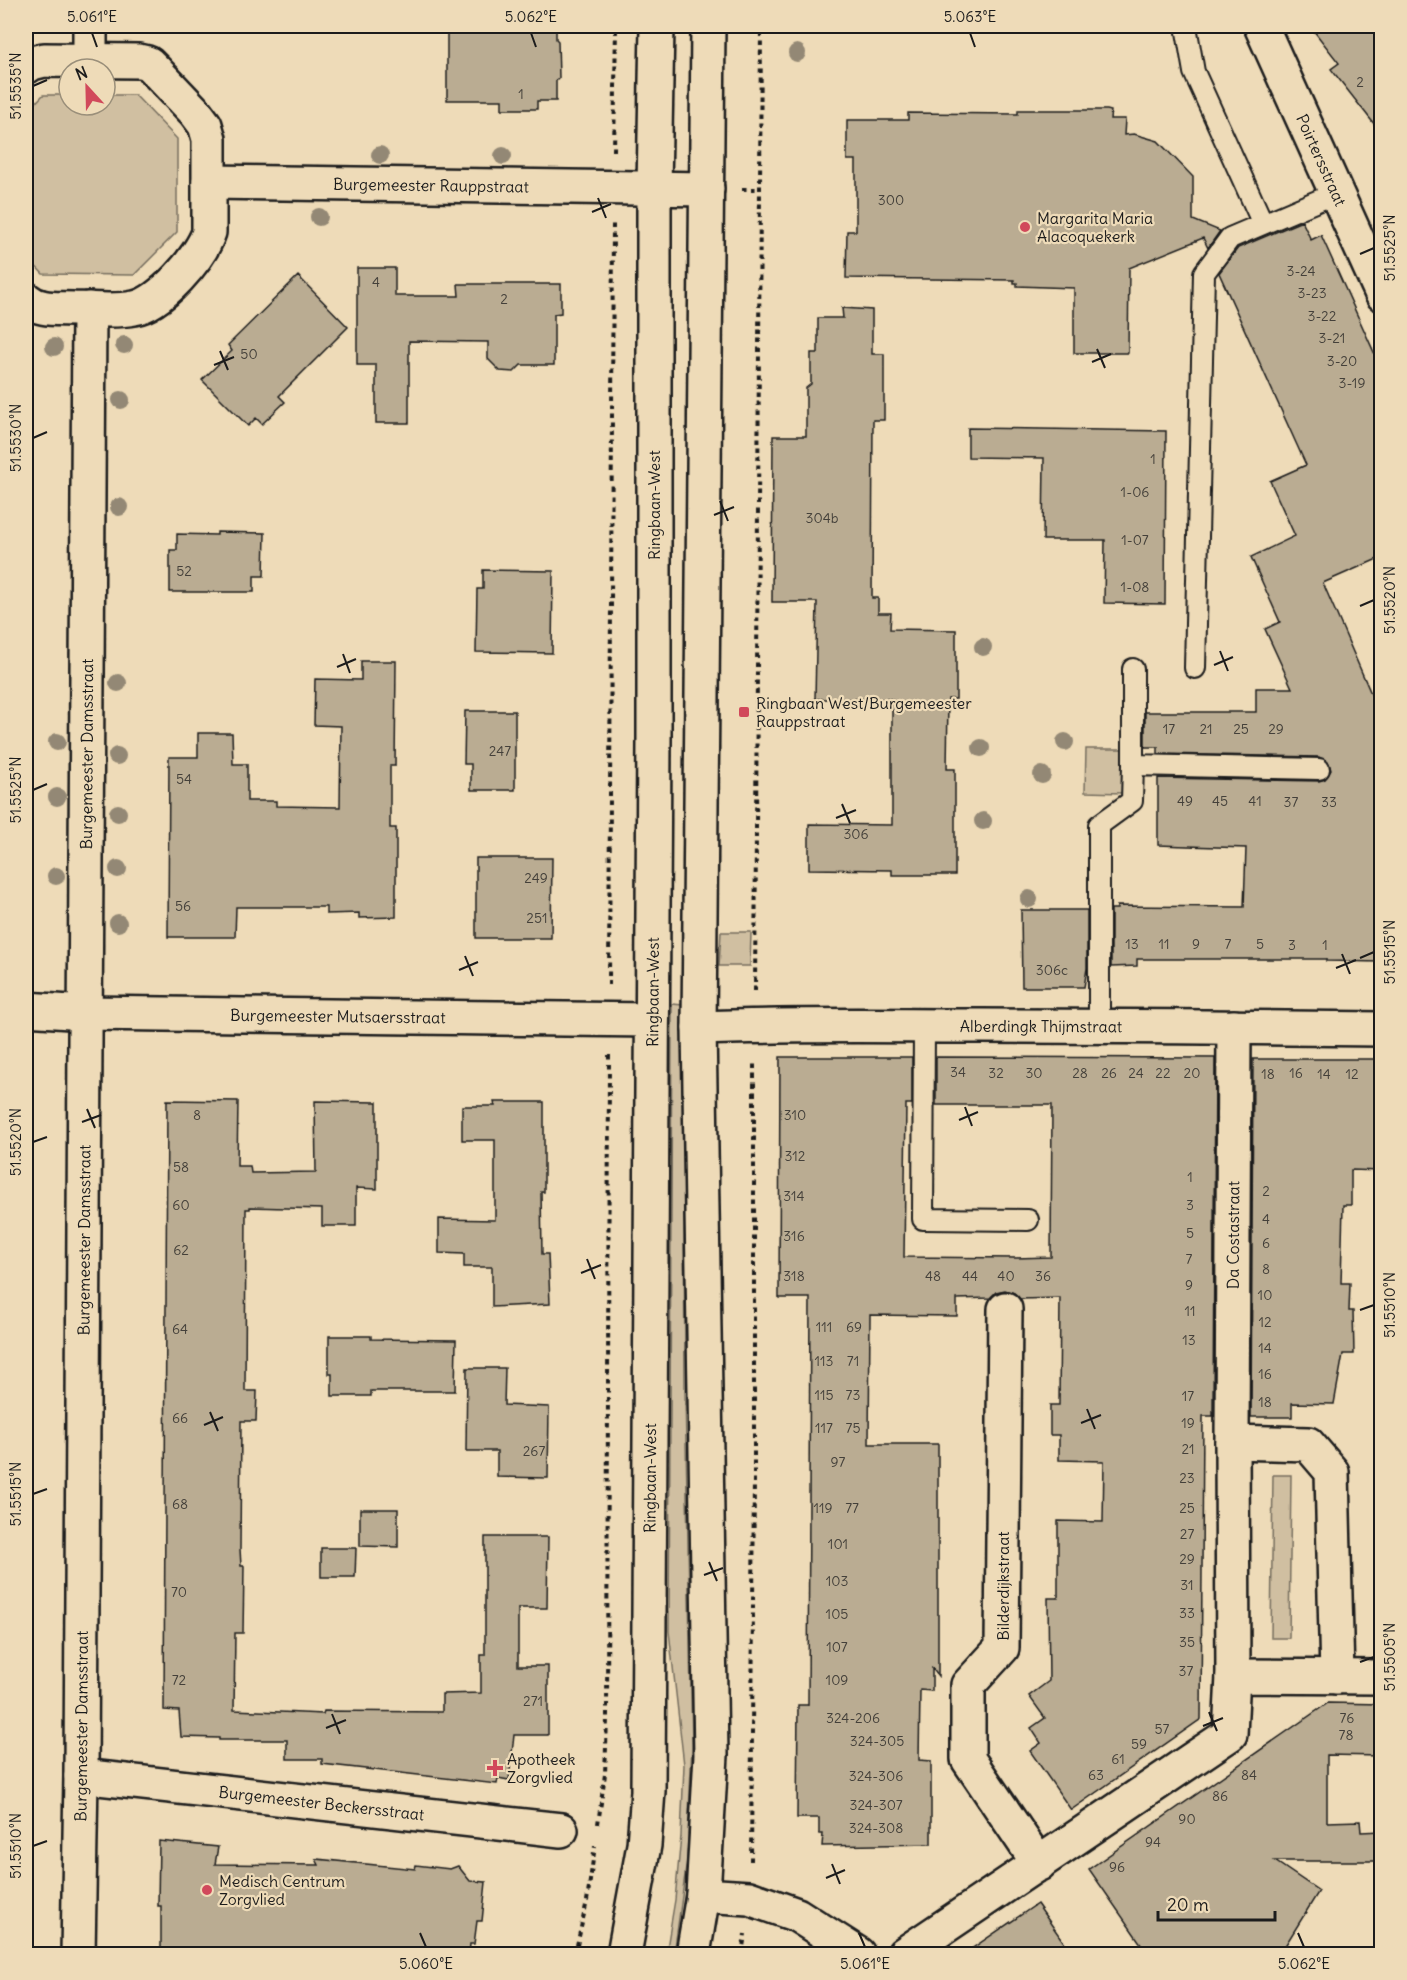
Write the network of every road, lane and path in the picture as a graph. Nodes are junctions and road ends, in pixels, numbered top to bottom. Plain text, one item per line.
1 (90, 26) edge
2 (657, 26) edge
3 (708, 26) edge
4 (761, 26) edge
5 (1186, 26) edge
6 (1261, 26) edge
7 (90, 57) edge
8 (57, 60) edge
9 (117, 61) edge
10 (26, 67) edge
11 (209, 182) junction
12 (654, 188) junction
13 (707, 189) junction
14 (1336, 193) junction
15 (1259, 215) dead end
16 (1382, 294) edge
17 (26, 299) edge
18 (90, 309) junction
19 (1195, 668) dead end
20 (1133, 669) dead end
21 (1133, 765) junction
22 (1319, 769) dead end
23 (26, 1009) edge
24 (85, 1013) junction
25 (652, 1020) junction
26 (754, 1026) junction
27 (924, 1026) junction
28 (1099, 1026) junction
29 (1234, 1026) junction
30 (699, 1028) junction
31 (1382, 1029) edge
32 (1028, 1220) dead end
33 (1005, 1309) dead end
34 (1232, 1442) junction
35 (1233, 1676) junction
36 (1336, 1677) junction
37 (1382, 1677) edge
38 (81, 1776) junction
39 (561, 1830) dead end
40 (1039, 1864) junction
41 (703, 1895) junction
42 (749, 1898) junction
43 (78, 1954) edge
44 (624, 1954) edge
45 (693, 1954) edge
46 (742, 1954) edge
47 (858, 1954) edge
48 (904, 1954) edge

1 - 7 street
2 - 12 street, Ringbaan-West
3 - 13 street
4 - 26 path
5 - 15 lane
6 - 14 street, Poirtersstraat
8 - 10 street
9 - 11 street
11 - 12 street, Burgemeester Rauppstraat
11 - 18 street
12 - 13 street, Burgemeester Rauppstraat
12 - 25 street, Ringbaan-West
13 - 30 street
14 - 16 street, Poirtersstraat
14 - 19 lane
17 - 18 street
18 - 24 street, Burgemeester Damsstraat
20 - 21 lane
21 - 22 lane
21 - 28 lane
23 - 24 street, Burgemeester Mutsaersstraat
24 - 25 street, Burgemeester Mutsaersstraat
24 - 38 street, Burgemeester Damsstraat
25 - 44 street, Ringbaan-West
26 - 27 street, Alberdingk Thijmstraat
26 - 30 street, Alberdingk Thijmstraat
26 - 42 path
27 - 28 street, Alberdingk Thijmstraat
27 - 32 lane
28 - 29 street, Alberdingk Thijmstraat
29 - 31 street, Alberdingk Thijmstraat
29 - 34 street, Da Costastraat
30 - 41 street
33 - 40 street, Bilderdijkstraat
34 - 35 street, Da Costastraat
34 - 36 street
35 - 36 street
35 - 40 street
36 - 37 street
38 - 39 street, Burgemeester Beckersstraat
38 - 43 street, Burgemeester Damsstraat
40 - 48 street
41 - 42 street
41 - 45 street
42 - 46 path
42 - 47 street

